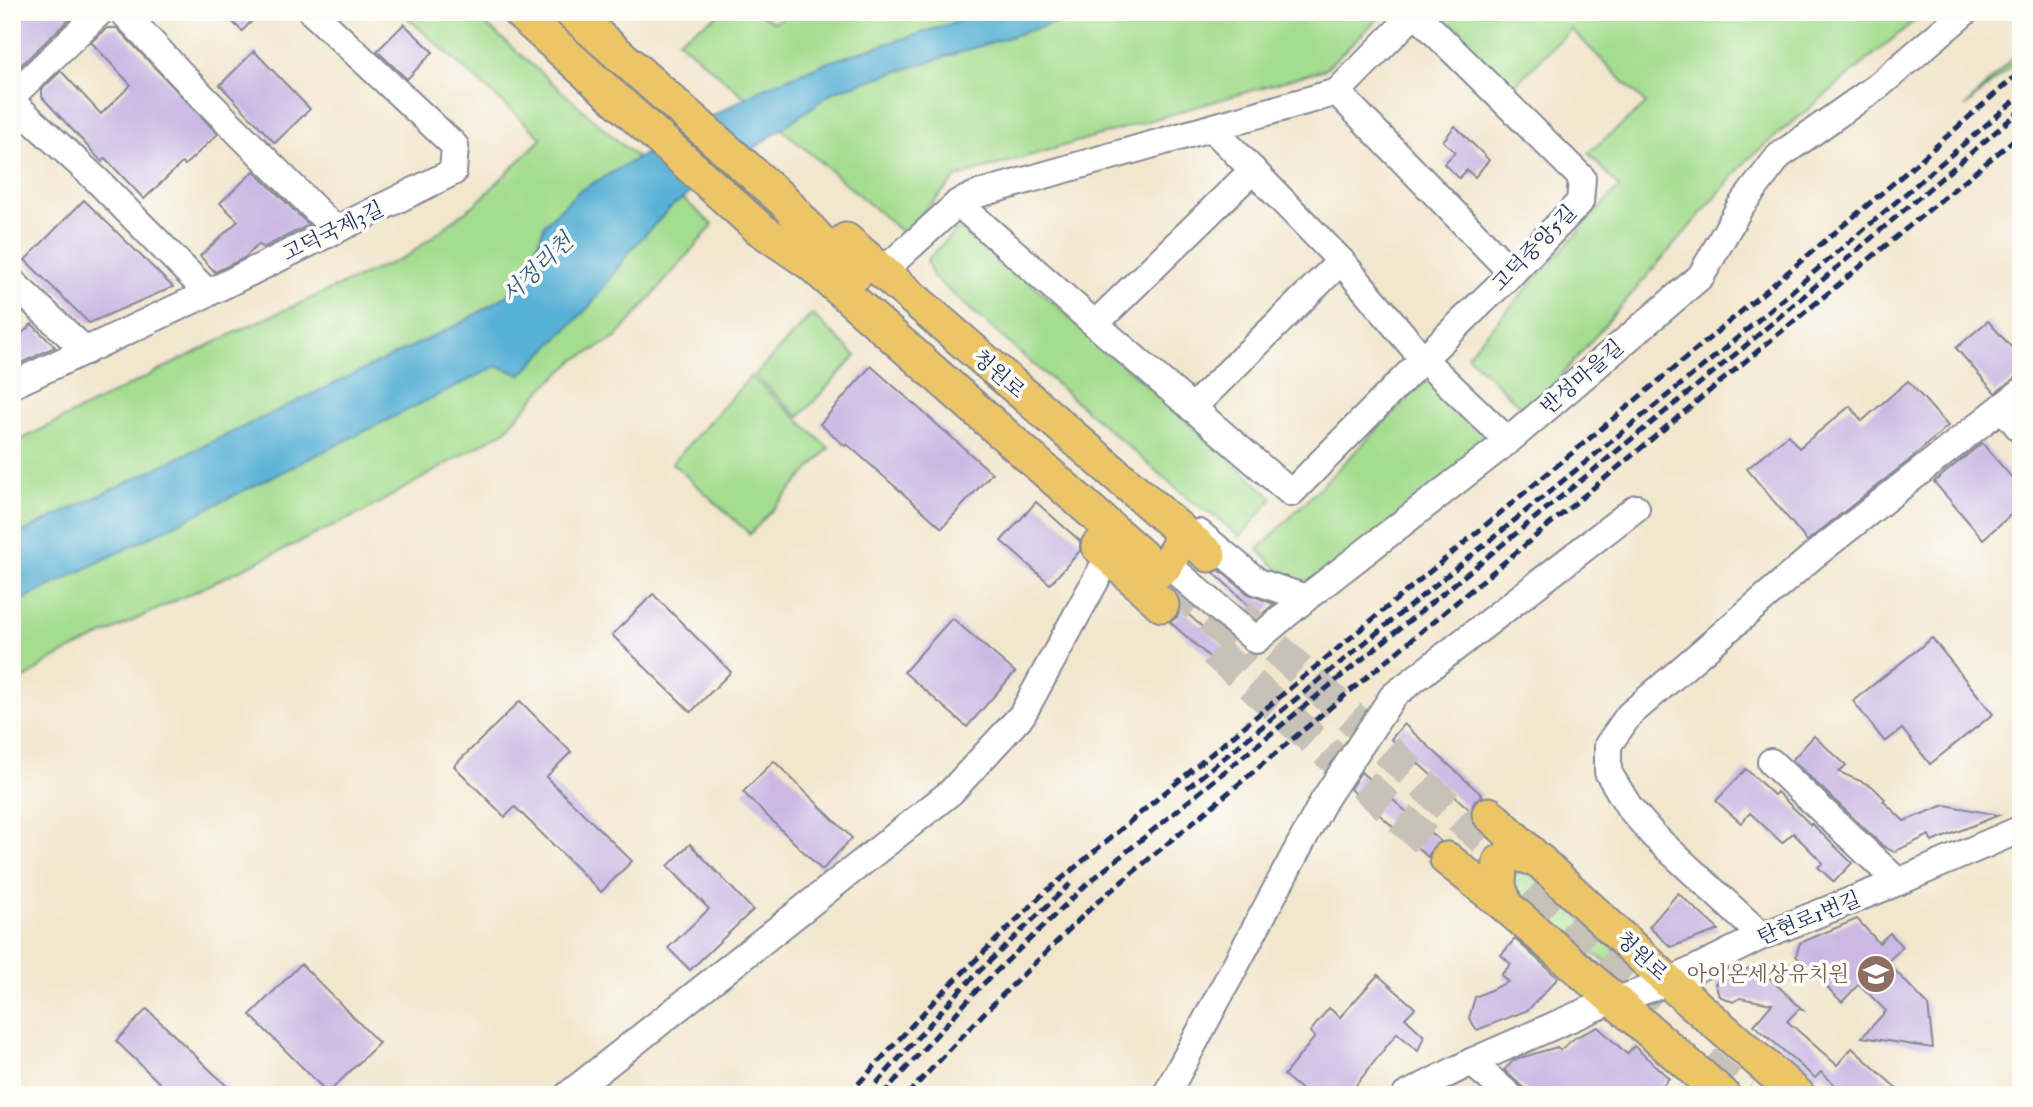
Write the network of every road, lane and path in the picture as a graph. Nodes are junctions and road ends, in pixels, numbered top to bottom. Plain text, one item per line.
1 (100, 12) edge
2 (123, 12) edge
3 (312, 12) edge
4 (519, 12) edge
5 (571, 12) edge
6 (1965, 12) edge
7 (1414, 13) edge
8 (1337, 92) junction
9 (12, 96) edge
10 (12, 102) edge
11 (1212, 128) junction
12 (1253, 170) junction
13 (784, 201) junction
14 (958, 203) junction
15 (760, 229) junction
16 (336, 230) junction
17 (1341, 261) junction
18 (882, 272) junction
19 (1512, 273) junction
20 (12, 282) edge
21 (208, 293) junction
22 (1095, 324) junction
23 (86, 351) junction
24 (1423, 359) junction
25 (12, 385) edge
26 (2011, 400) edge
27 (1192, 408) junction
28 (2021, 430) edge
29 (1508, 441) junction
30 (1152, 506) junction
31 (1636, 508) dead end
32 (1156, 554) junction
33 (1209, 555) dead end
34 (1108, 556) junction
35 (1306, 598) junction
36 (1162, 605) tunnel mouth
37 (1771, 762) dead end
38 (1489, 814) dead end
39 (2021, 829) edge
40 (1447, 859) tunnel mouth
41 (1540, 861) junction
42 (1898, 882) junction
43 (1506, 906) junction
44 (1762, 936) junction
45 (1669, 982) junction
46 (1614, 1001) junction
47 (1471, 1062) junction
48 (568, 1095) edge
49 (1166, 1095) edge
50 (1406, 1095) edge
51 (1509, 1095) edge
52 (1723, 1095) edge
53 (1798, 1095) edge

1 - 9 street
2 - 16 street
3 - 16 street, 고덕국제3길
4 - 15 main road, 청원로
5 - 13 main road, 청원로
6 - 29 street, 반성마을길
7 - 8 street, 고덕중앙5길
7 - 19 street, 고덕중앙5길
8 - 11 street, 고덕중앙5길
8 - 19 street
10 - 21 street
11 - 12 street
11 - 14 street, 고덕중앙5길
12 - 17 street
12 - 22 street
13 - 18 main road, 청원로
13 - 32 main road, 청원로
14 - 18 street, 고덕중앙5길
14 - 22 street, 고덕중앙5길
15 - 32 main road, 청원로
15 - 34 main road, 청원로
16 - 21 street, 고덕국제3길
17 - 24 street
17 - 27 street
18 - 30 main road, 청원로
19 - 24 street, 고덕중앙5길
20 - 23 street
21 - 23 street, 고덕국제3길
22 - 27 street, 고덕중앙5길
23 - 25 street, 고덕국제3길
24 - 27 street, 고덕중앙5길
24 - 29 street
26 - 28 street
26 - 44 street
29 - 35 street, 반성마을길
30 - 32 main road, 청원로
30 - 35 street
31 - 49 street
32 - 33 main road, 청원로
32 - 34 main road, 청원로
32 - 35 street, 반성마을길
32 - 36 main road, 청원로
34 - 48 street
37 - 42 street
38 - 41 main road, 청원로
39 - 42 street, 탄현로1번길
40 - 43 main road
41 - 43 main road
41 - 45 main road, 청원로
42 - 44 street, 탄현로1번길
43 - 46 main road
44 - 45 street, 탄현로1번길
45 - 46 street, 탄현로1번길
45 - 53 main road, 청원로
46 - 47 street, 탄현로1번길
46 - 52 main road
47 - 50 street, 탄현로1번길
47 - 51 street

